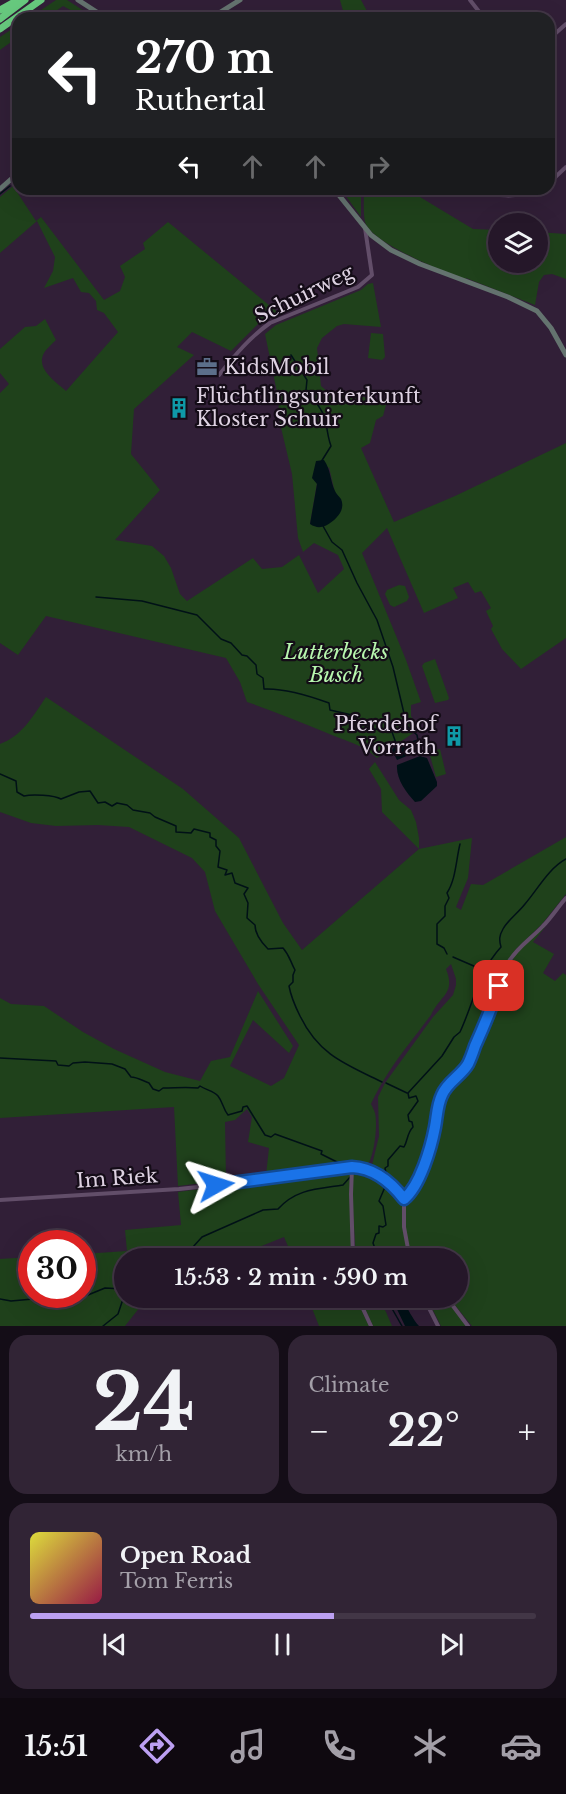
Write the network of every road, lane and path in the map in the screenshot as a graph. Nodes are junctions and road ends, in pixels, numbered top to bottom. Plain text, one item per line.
1 (18, 0) edge
2 (25, 0) edge
3 (41, 0) edge
4 (78, 0) edge
5 (240, 0) edge
6 (470, 0) edge
7 (0, 10) edge
8 (24, 12) edge
9 (97, 12) edge
10 (221, 12) edge
11 (479, 12) edge
12 (0, 19) edge
13 (566, 167) edge
14 (555, 177) edge
15 (12, 178) edge
16 (0, 189) edge
17 (339, 195) edge
18 (364, 228) junction
19 (566, 355) edge
20 (219, 375) dead end
21 (566, 898) edge
22 (352, 1167) junction
23 (404, 1199) junction
24 (0, 1200) edge
25 (354, 1248) edge
26 (408, 1248) edge
27 (363, 1308) edge
28 (429, 1308) edge
29 (454, 1308) edge
30 (371, 1326) edge
31 (438, 1326) edge
32 (468, 1326) edge

1 - 7 highway
2 - 12 highway
3 - 8 highway
4 - 9 main road
5 - 10 main road
6 - 11 street
13 - 14 street
15 - 16 main road
17 - 18 main road, Schuirweg
18 - 19 main road, Schuirweg
18 - 20 street, Schuirweg
21 - 23 street
22 - 23 street, Im Riek
22 - 24 street, Im Riek
22 - 25 street
23 - 26 street
27 - 30 street
28 - 31 street
29 - 32 street

